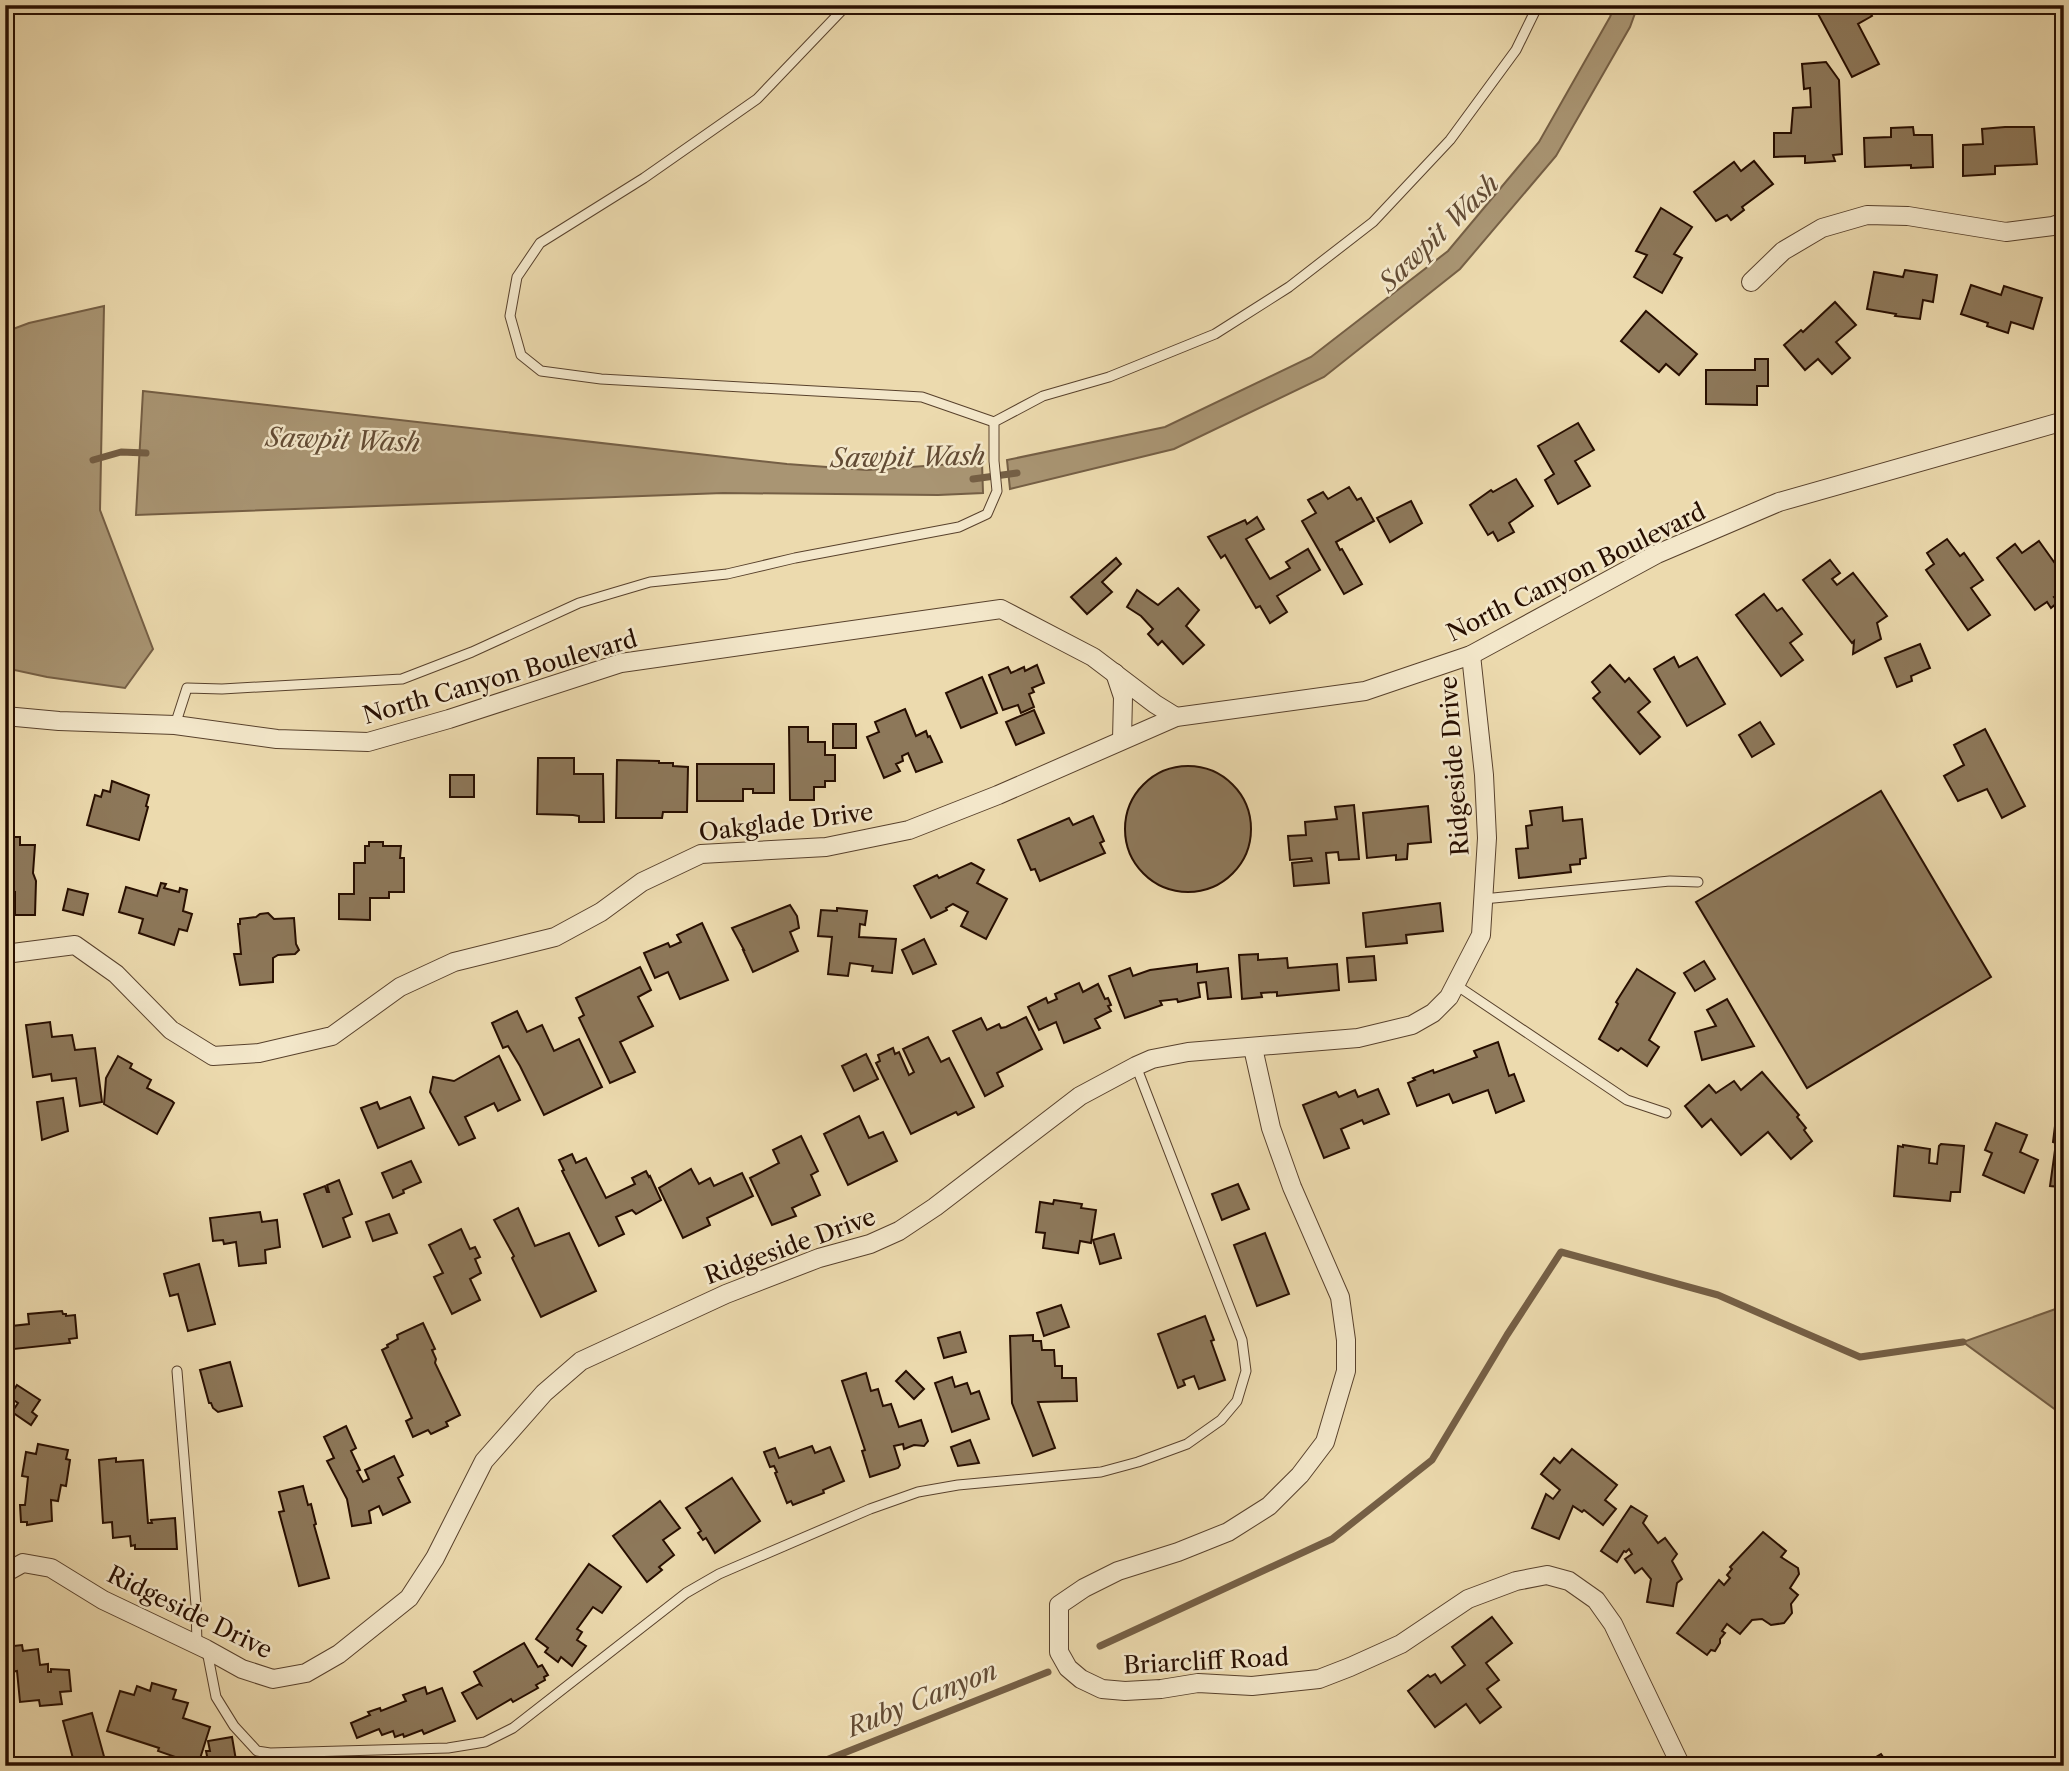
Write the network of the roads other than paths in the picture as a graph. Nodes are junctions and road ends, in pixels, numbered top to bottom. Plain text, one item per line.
1 (847, 5) edge
2 (1538, 5) edge
3 (2064, 222) edge
4 (1751, 282) dead end
5 (2064, 421) edge
6 (994, 422) junction
7 (1471, 655) junction
8 (1115, 673) junction
9 (5, 716) edge
10 (1176, 717) junction
11 (175, 726) junction
12 (1122, 740) junction
13 (1698, 882) dead end
14 (1483, 899) junction
15 (5, 954) edge
16 (1456, 985) junction
17 (1254, 1048) junction
18 (1136, 1066) junction
19 (1666, 1113) dead end
20 (177, 1371) dead end
21 (5, 1573) edge
22 (202, 1647) junction
23 (1681, 1766) edge

1 - 6 lane
2 - 6 lane
3 - 4 street
5 - 7 street, North Canyon Boulevard
6 - 11 lane
7 - 10 street, North Canyon Boulevard
7 - 14 street, Ridgeside Drive
8 - 10 street, North Canyon Boulevard
8 - 11 street, North Canyon Boulevard
8 - 12 street
9 - 11 street, North Canyon Boulevard
10 - 12 street, Oakglade Drive
12 - 15 street, Oakglade Drive
13 - 14 lane
14 - 16 street, Ridgeside Drive
16 - 17 street, Ridgeside Drive
16 - 19 lane
17 - 18 street, Ridgeside Drive
17 - 23 street, Briarcliff Road
18 - 22 street, Ridgeside Drive
18 - 22 lane
20 - 22 lane
21 - 22 street, Ridgeside Drive

